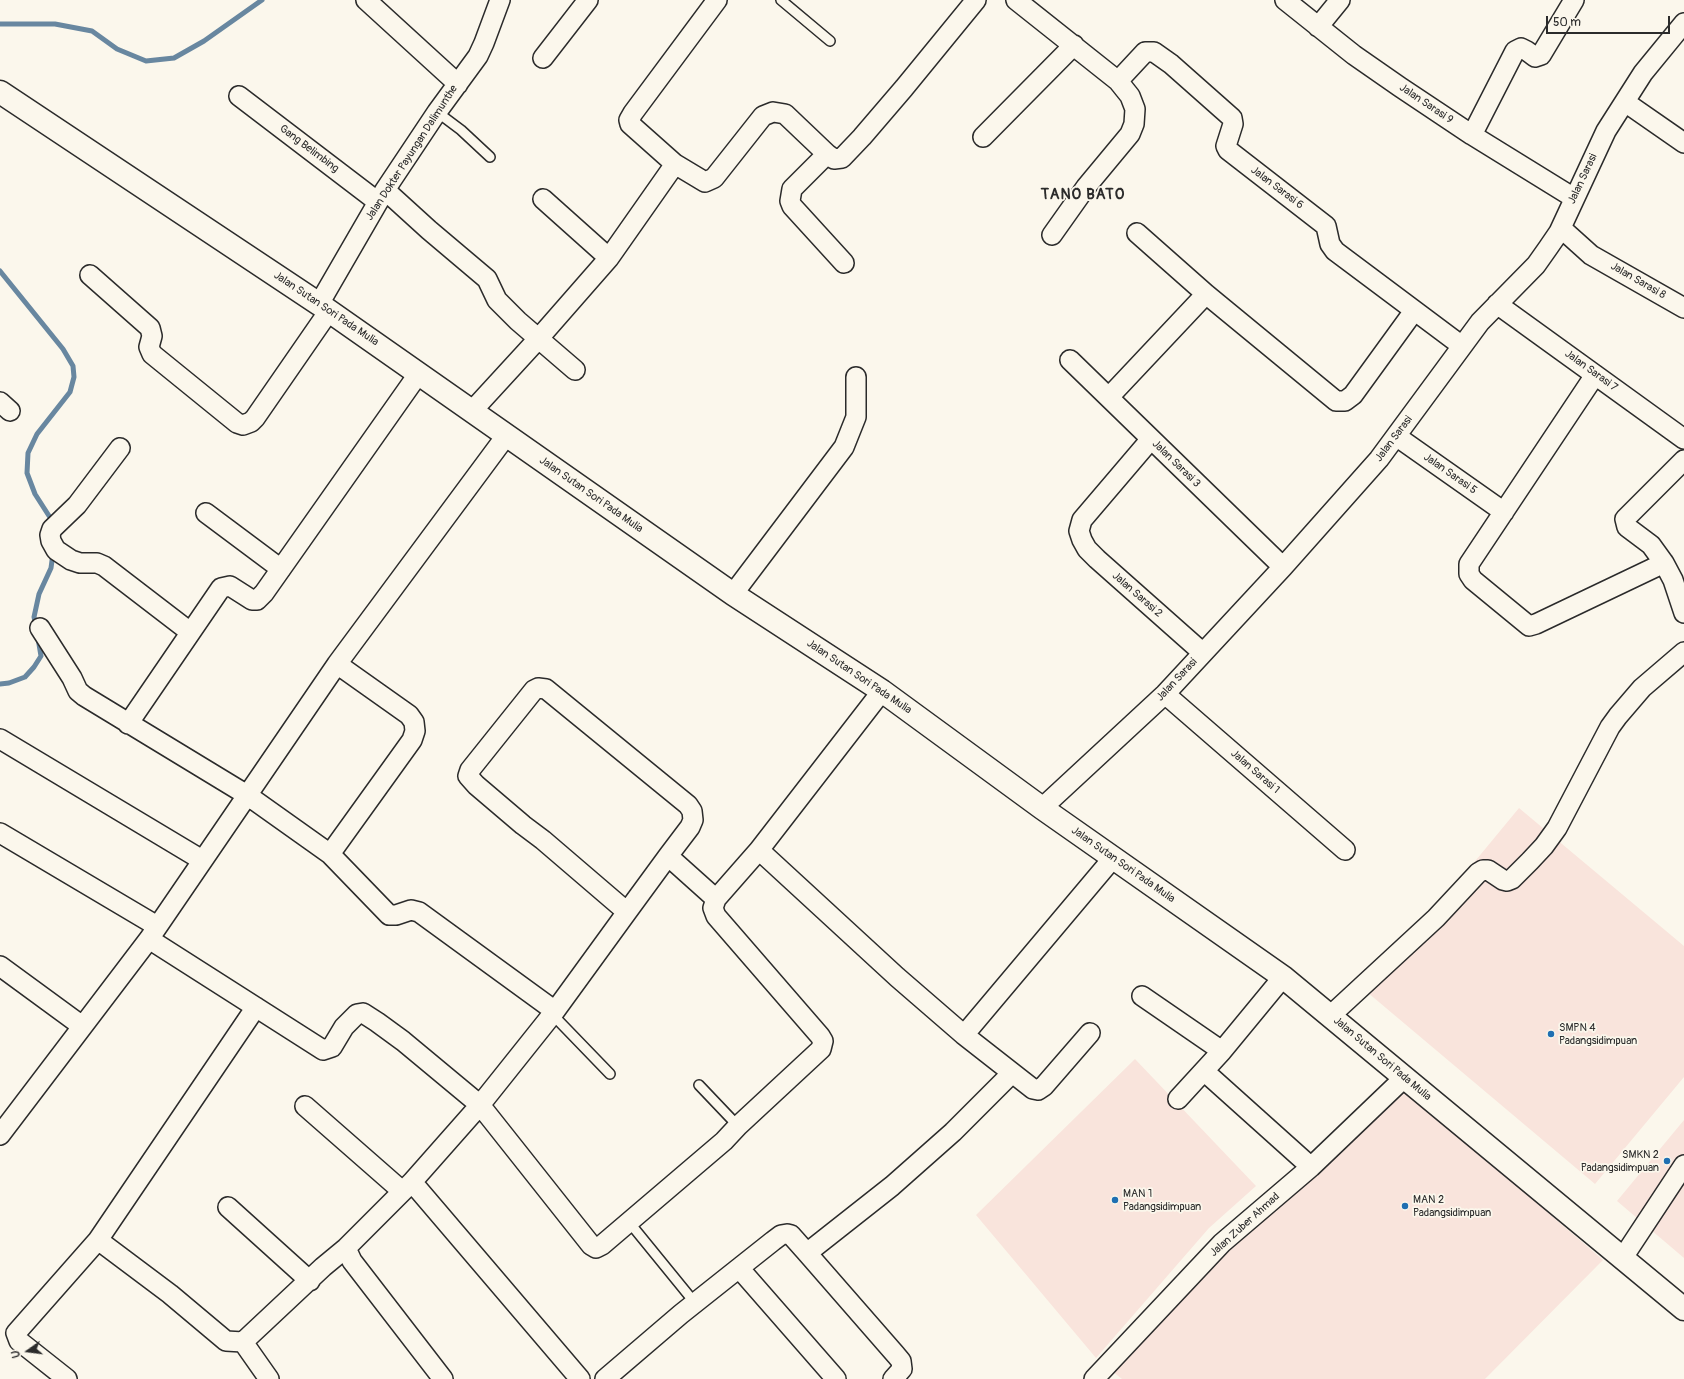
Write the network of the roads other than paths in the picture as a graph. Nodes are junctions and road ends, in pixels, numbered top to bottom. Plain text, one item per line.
1 (366, 0) edge
2 (500, 0) edge
3 (588, 0) edge
4 (717, 0) edge
5 (781, 0) edge
6 (976, 0) edge
7 (1016, 0) edge
8 (1285, 0) edge
9 (1340, 0) edge
10 (1574, 0) edge
11 (1684, 23) edge
12 (1318, 27) junction
13 (830, 40) dead end
14 (1074, 45) junction
15 (543, 58) dead end
16 (1118, 81) junction
17 (458, 84) junction
18 (3, 93) edge
19 (239, 96) dead end
20 (1625, 102) junction
21 (437, 112) junction
22 (1472, 135) junction
23 (983, 137) dead end
24 (1684, 143) edge
25 (828, 154) junction
26 (490, 157) dead end
27 (675, 164) junction
28 (382, 196) junction
29 (1574, 198) junction
30 (543, 199) dead end
31 (1561, 228) junction
32 (1137, 233) dead end
33 (1052, 235) dead end
34 (609, 258) junction
35 (844, 263) dead end
36 (90, 275) dead end
37 (1206, 294) junction
38 (1497, 304) junction
39 (324, 307) junction
40 (1684, 308) edge
41 (1414, 311) junction
42 (539, 338) junction
43 (1462, 346) junction
44 (1070, 360) dead end
45 (575, 370) dead end
46 (419, 374) junction
47 (1595, 375) junction
48 (856, 377) dead end
49 (1109, 397) junction
50 (472, 411) junction
51 (506, 436) junction
52 (1396, 436) junction
53 (1151, 439) junction
54 (1684, 439) edge
55 (120, 448) dead end
56 (1684, 460) edge
57 (1504, 512) junction
58 (206, 513) dead end
59 (1664, 563) junction
60 (1283, 567) junction
61 (281, 569) junction
62 (733, 594) junction
63 (1684, 614) edge
64 (40, 628) dead end
65 (190, 632) junction
66 (1684, 652) edge
67 (1203, 653) junction
68 (337, 664) junction
69 (882, 691) junction
70 (1165, 694) junction
71 (128, 724) junction
72 (0, 739) edge
73 (247, 795) junction
74 (1042, 808) junction
75 (2, 839) edge
76 (759, 850) junction
77 (1345, 850) dead end
78 (330, 854) junction
79 (668, 856) junction
80 (1113, 858) junction
81 (202, 860) junction
82 (716, 899) junction
83 (627, 912) junction
84 (153, 932) junction
85 (0, 966) edge
86 (1283, 977) junction
87 (1142, 996) dead end
88 (256, 1008) junction
89 (553, 1012) junction
90 (1330, 1016) junction
91 (82, 1026) junction
92 (1090, 1033) dead end
93 (964, 1035) junction
94 (1222, 1051) junction
95 (1204, 1071) junction
96 (1012, 1073) junction
97 (610, 1074) dead end
98 (1404, 1078) junction
99 (700, 1085) dead end
100 (1178, 1099) dead end
101 (305, 1106) dead end
102 (480, 1106) junction
103 (738, 1126) junction
104 (0, 1135) edge
105 (1684, 1165) edge
106 (1311, 1167) junction
107 (407, 1186) junction
108 (228, 1207) dead end
109 (629, 1222) junction
110 (98, 1240) junction
111 (346, 1248) junction
112 (807, 1253) junction
113 (1622, 1259) junction
114 (739, 1268) junction
115 (310, 1281) junction
116 (695, 1303) junction
117 (1684, 1309) edge
118 (243, 1342) junction
119 (67, 1379) edge
120 (269, 1379) edge
121 (444, 1379) edge
122 (580, 1379) edge
123 (605, 1379) edge
124 (836, 1379) edge
125 (893, 1379) edge
126 (1094, 1379) edge

1 - 17 street
2 - 17 street, Jalan Dokter Payungan Dalimunthe
3 - 15 street
4 - 27 street
5 - 13 lane
6 - 25 street
7 - 14 street
8 - 12 street, Jalan Sarasi 9
9 - 12 street
10 - 22 street
11 - 20 street, Jalan Sarasi
12 - 22 street, Jalan Sarasi 9
14 - 16 street
14 - 23 street
16 - 33 street
16 - 41 street, Jalan Sarasi 6
17 - 21 street, Jalan Dokter Payungan Dalimunthe
18 - 39 street, Jalan Sutan Sori Pada Mulia
19 - 28 street, Gang Belimbing
20 - 24 street
20 - 29 street, Jalan Sarasi
21 - 26 lane
21 - 28 street, Jalan Dokter Payungan Dalimunthe
22 - 29 street, Jalan Sarasi 9
25 - 27 street
25 - 35 street
27 - 34 street
28 - 39 street, Jalan Dokter Payungan Dalimunthe
28 - 42 street, Gang Belimbing
29 - 31 street, Jalan Sarasi
30 - 34 street
31 - 38 street, Jalan Sarasi
31 - 40 street, Jalan Sarasi 8
32 - 37 street
34 - 42 street
36 - 39 street, Jalan Dokter Payungan Dalimunthe
37 - 41 street
37 - 49 street
38 - 43 street, Jalan Sarasi
38 - 47 street, Jalan Sarasi 7
39 - 46 street, Jalan Sutan Sori Pada Mulia
41 - 43 street, Jalan Sarasi 6
42 - 45 street, Gang Belimbing
42 - 50 street
43 - 52 street, Jalan Sarasi
44 - 49 street, Jalan Sarasi 3
46 - 50 street, Jalan Sutan Sori Pada Mulia
46 - 61 street
47 - 54 street, Jalan Sarasi 7
47 - 57 street
48 - 62 street
49 - 53 street, Jalan Sarasi 3
50 - 51 street, Jalan Sutan Sori Pada Mulia
51 - 62 street, Jalan Sutan Sori Pada Mulia
51 - 68 street
52 - 57 street, Jalan Sarasi 5
52 - 60 street, Jalan Sarasi
53 - 60 street, Jalan Sarasi 3
53 - 67 street, Jalan Sarasi 2
55 - 65 street
56 - 59 street
57 - 59 street
58 - 61 street
59 - 63 street
60 - 67 street, Jalan Sarasi
61 - 65 street
62 - 69 street, Jalan Sutan Sori Pada Mulia
64 - 71 street
65 - 71 street
66 - 90 street
67 - 70 street, Jalan Sarasi
68 - 73 street
68 - 78 street
69 - 74 street, Jalan Sutan Sori Pada Mulia
69 - 76 street
70 - 74 street, Jalan Sarasi
70 - 77 street, Jalan Sarasi 1
71 - 73 street
72 - 81 street
73 - 78 street
73 - 81 street
74 - 80 street, Jalan Sutan Sori Pada Mulia
75 - 84 street
76 - 82 street
76 - 93 street
78 - 89 street
79 - 82 street
79 - 83 street
79 - 83 street
80 - 86 street, Jalan Sutan Sori Pada Mulia
80 - 93 street
81 - 84 street
82 - 103 street
83 - 89 street
84 - 88 street
84 - 91 street
85 - 91 street
86 - 90 street, Jalan Sutan Sori Pada Mulia
86 - 94 street
87 - 94 street
88 - 102 street
88 - 110 street
89 - 97 lane
89 - 102 street
90 - 98 street, Jalan Sutan Sori Pada Mulia
91 - 104 street
92 - 96 street
93 - 96 street
94 - 95 street
95 - 100 street
95 - 106 street
96 - 112 street
98 - 106 street, Jalan Zuber Ahmad
98 - 113 street, Jalan Sutan Sori Pada Mulia
99 - 103 lane
101 - 107 street
102 - 107 street
102 - 109 street
103 - 109 street
105 - 113 street
106 - 126 street, Jalan Zuber Ahmad
107 - 111 street
107 - 122 street
108 - 115 street
109 - 116 lane
110 - 118 street
110 - 119 street
111 - 115 street
111 - 121 street
112 - 114 street
112 - 125 street
113 - 117 street, Jalan Sutan Sori Pada Mulia
114 - 116 street
114 - 124 street
115 - 118 street
116 - 123 street
118 - 120 street

